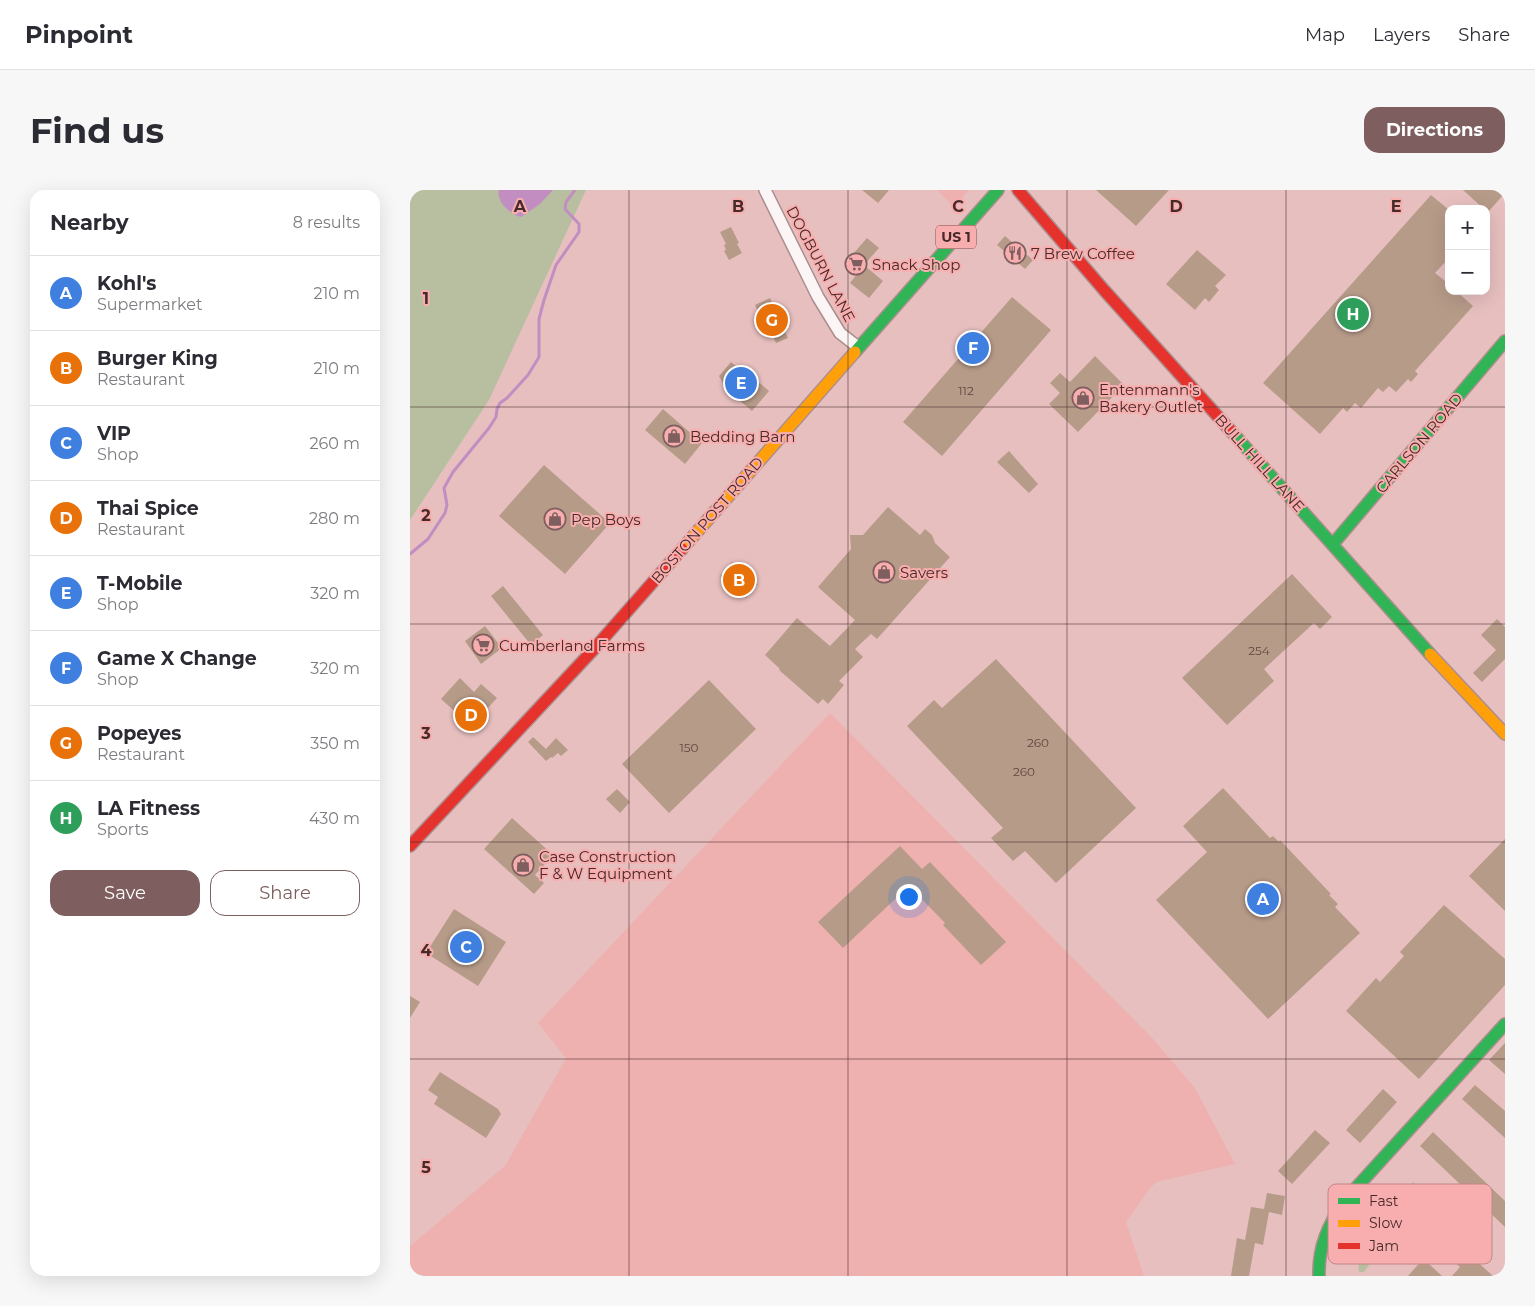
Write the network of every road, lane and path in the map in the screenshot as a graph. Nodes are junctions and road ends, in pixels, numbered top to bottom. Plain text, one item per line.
1 (764, 190) edge
2 (998, 190) edge
3 (1018, 190) edge
4 (1505, 341) edge
5 (858, 348) junction
6 (1333, 544) junction
7 (1505, 734) edge
8 (410, 846) edge
9 (1505, 1024) edge
10 (1360, 1184) edge
11 (1328, 1225) edge
12 (1319, 1276) edge

1 - 5 street, DOGBURN LANE
2 - 5 main road, BOSTON POST ROAD / US 1
3 - 6 main road, BULL HILL LANE
4 - 6 main road, CARLSON ROAD
5 - 8 main road, BOSTON POST ROAD / US 1
6 - 7 main road, BULL HILL LANE
9 - 10 main road
11 - 12 main road

